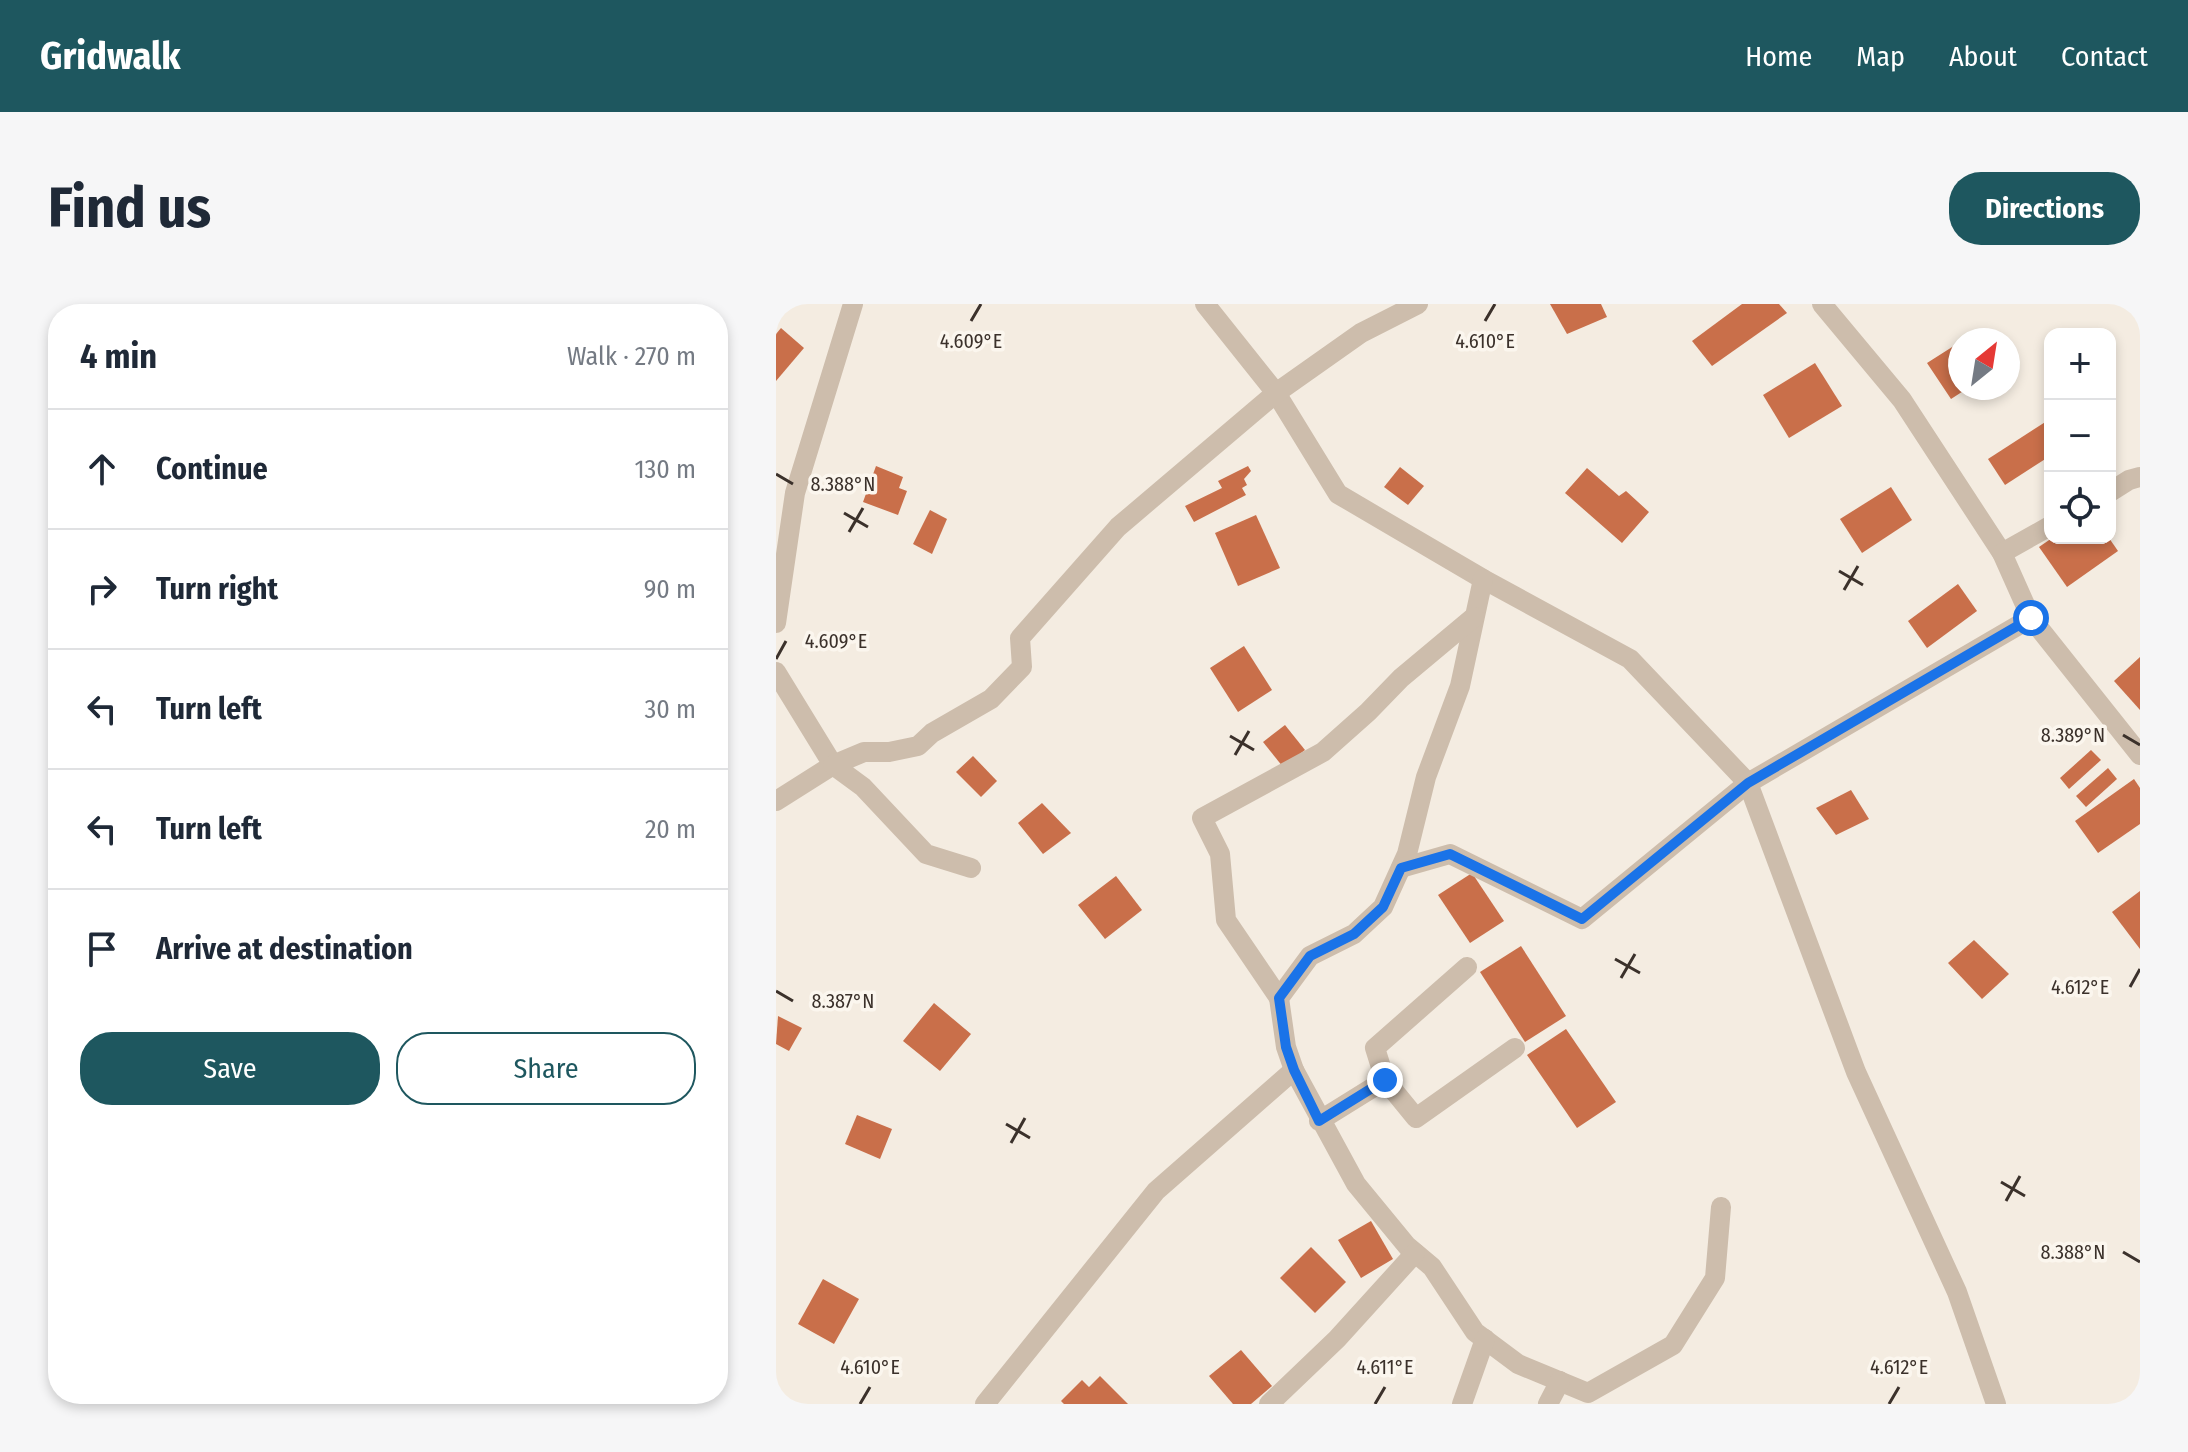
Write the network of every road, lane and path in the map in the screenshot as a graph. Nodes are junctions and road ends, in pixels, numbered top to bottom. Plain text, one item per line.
1 (853, 304) edge
2 (1418, 304) edge
3 (1822, 304) edge
4 (1209, 306) edge
5 (1276, 393) junction
6 (2140, 477) edge
7 (2116, 488) edge
8 (785, 494) edge
9 (2044, 529) edge
10 (2002, 553) junction
11 (1483, 579) junction
12 (1474, 617) junction
13 (2031, 618) junction
14 (776, 623) edge
15 (776, 672) edge
16 (2140, 755) edge
17 (833, 765) junction
18 (1748, 783) junction
19 (776, 801) edge
20 (971, 868) dead end
21 (1401, 868) junction
22 (1467, 967) dead end
23 (1279, 998) junction
24 (1515, 1048) dead end
25 (1294, 1070) junction
26 (1385, 1080) junction
27 (1319, 1121) junction
28 (1721, 1207) dead end
29 (1415, 1253) junction
30 (1485, 1339) junction
31 (1560, 1381) junction
32 (1589, 1398) edge
33 (985, 1404) edge
34 (1269, 1404) edge
35 (1462, 1404) edge
36 (1548, 1404) edge
37 (1996, 1404) edge

1 - 8 street
2 - 5 street
3 - 10 street
4 - 5 street
5 - 11 street
5 - 17 street
6 - 7 street
8 - 14 street
9 - 10 street
10 - 13 street
11 - 12 street
11 - 18 street
12 - 21 street
12 - 23 street
13 - 16 street
13 - 18 street
15 - 17 street
17 - 19 street
17 - 20 street
18 - 21 street
18 - 37 street
21 - 23 street
22 - 26 street
23 - 25 street
24 - 26 street
25 - 27 street
25 - 33 street
26 - 27 street
27 - 29 street
28 - 32 street
29 - 30 street
29 - 34 street
30 - 31 street
30 - 35 street
31 - 32 street
31 - 36 street

